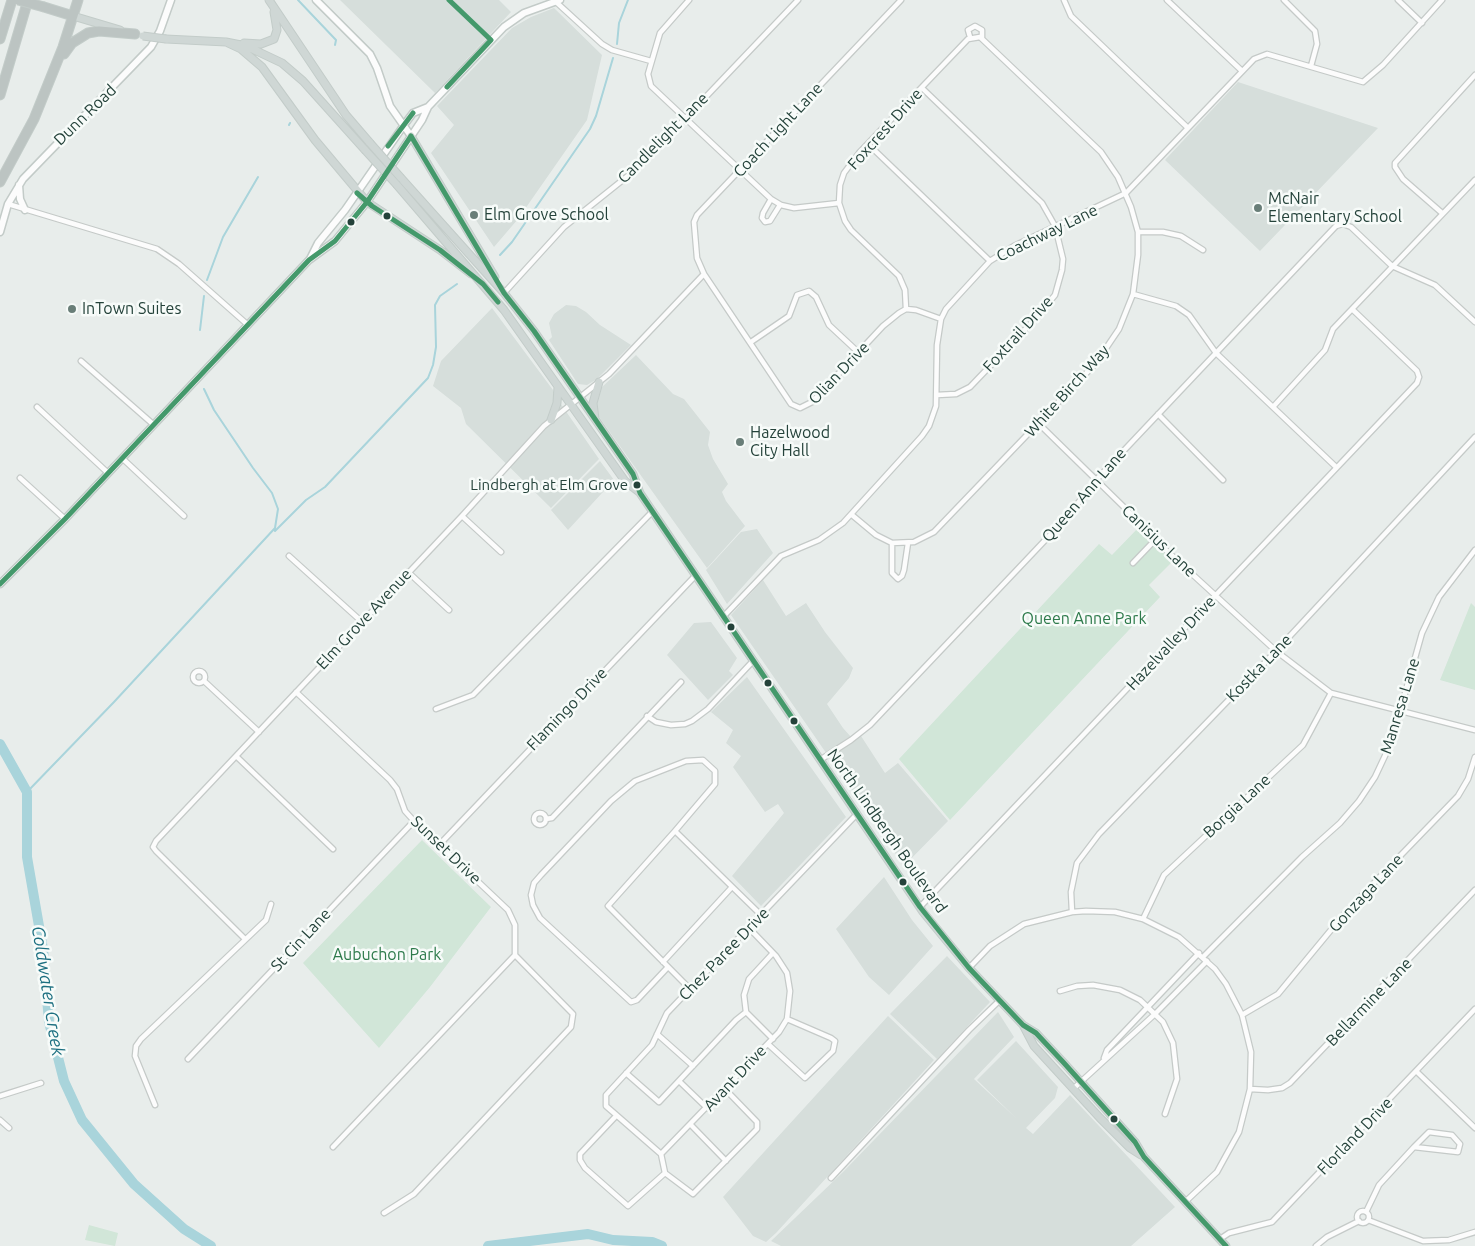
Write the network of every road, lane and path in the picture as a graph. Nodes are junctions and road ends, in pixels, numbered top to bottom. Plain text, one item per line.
1 (12, 0) edge
2 (18, 0) edge
3 (28, 0) edge
4 (78, 0) edge
5 (171, 0) edge
6 (316, 0) edge
7 (557, 0) edge
8 (689, 0) edge
9 (798, 0) edge
10 (901, 0) edge
11 (1064, 0) edge
12 (1167, 0) edge
13 (1284, 0) edge
14 (1398, 0) edge
15 (1442, 0) edge
16 (271, 2) edge
17 (73, 16) junction
18 (1422, 23) junction
19 (139, 35) junction
20 (970, 37) junction
21 (982, 38) junction
22 (0, 39) edge
23 (226, 42) junction
24 (651, 61) junction
25 (1311, 66) junction
26 (1241, 70) junction
27 (1475, 75) edge
28 (48, 86) junction
29 (922, 88) junction
30 (0, 95) edge
31 (428, 107) junction
32 (683, 119) junction
33 (404, 125) junction
34 (1188, 128) junction
35 (411, 136) junction
36 (868, 144) junction
37 (740, 170) junction
38 (1475, 180) edge
39 (0, 182) edge
40 (19, 185) junction
41 (358, 193) junction
42 (1126, 193) junction
43 (771, 199) junction
44 (367, 202) junction
45 (839, 203) junction
46 (8, 204) junction
47 (780, 205) junction
48 (25, 210) junction
49 (1442, 214) junction
50 (1342, 215) dead end
51 (1343, 224) junction
52 (1055, 226) junction
53 (0, 232) edge
54 (1138, 232) junction
55 (1203, 250) dead end
56 (309, 260) junction
57 (990, 261) junction
58 (1392, 266) junction
59 (704, 274) junction
60 (483, 284) junction
61 (504, 293) junction
62 (1134, 294) junction
63 (906, 309) junction
64 (1352, 309) junction
65 (941, 319) junction
66 (1475, 322) edge
67 (248, 325) junction
68 (751, 342) junction
69 (858, 352) junction
70 (1216, 352) junction
71 (81, 360) dead end
72 (1426, 376) dead end
73 (1419, 377) junction
74 (599, 382) junction
75 (558, 387) junction
76 (937, 395) junction
77 (579, 397) junction
78 (570, 404) junction
79 (37, 407) dead end
80 (1273, 407) junction
81 (1158, 414) junction
82 (551, 420) junction
83 (595, 421) junction
84 (1038, 424) junction
85 (154, 426) junction
86 (1475, 437) edge
87 (122, 458) junction
88 (1336, 467) junction
89 (108, 473) junction
90 (20, 478) dead end
91 (1096, 480) junction
92 (1223, 480) dead end
93 (640, 493) junction
94 (652, 511) junction
95 (852, 515) junction
96 (184, 516) dead end
97 (462, 516) junction
98 (65, 519) junction
99 (1155, 540) junction
100 (892, 542) junction
101 (908, 543) junction
102 (502, 552) dead end
103 (1474, 552) edge
104 (289, 556) dead end
105 (1133, 564) dead end
106 (408, 572) junction
107 (696, 575) junction
108 (0, 584) edge
109 (1216, 595) junction
110 (449, 610) dead end
111 (723, 617) junction
112 (361, 621) junction
113 (1276, 651) junction
114 (753, 661) junction
115 (204, 681) dead end
116 (681, 682) dead end
117 (296, 692) junction
118 (1331, 693) junction
119 (436, 709) dead end
120 (1399, 712) junction
121 (647, 716) junction
122 (1475, 730) edge
123 (259, 732) junction
124 (236, 756) junction
125 (1475, 757) edge
126 (820, 760) junction
127 (856, 815) junction
128 (546, 819) dead end
129 (414, 821) junction
130 (675, 831) junction
131 (440, 844) junction
132 (333, 848) dead end
133 (732, 887) junction
134 (1475, 890) edge
135 (271, 904) dead end
136 (920, 907) junction
137 (1072, 912) junction
138 (761, 915) junction
139 (1144, 919) junction
140 (749, 928) junction
141 (245, 940) junction
142 (773, 953) junction
143 (1198, 953) junction
144 (516, 955) junction
145 (1205, 959) junction
146 (663, 962) junction
147 (668, 967) junction
148 (969, 968) junction
149 (690, 989) junction
150 (1060, 991) dead end
151 (999, 1001) junction
152 (1147, 1006) junction
153 (1475, 1009) edge
154 (746, 1012) junction
155 (1155, 1014) junction
156 (1242, 1015) junction
157 (787, 1019) junction
158 (1022, 1025) junction
159 (657, 1034) junction
160 (773, 1039) junction
161 (768, 1044) junction
162 (1104, 1058) junction
163 (188, 1059) dead end
164 (693, 1066) junction
165 (1417, 1072) junction
166 (626, 1073) junction
167 (679, 1081) junction
168 (1081, 1082) junction
169 (41, 1083) dead end
170 (725, 1089) junction
171 (1073, 1089) junction
172 (1250, 1089) junction
173 (0, 1096) edge
174 (154, 1105) dead end
175 (707, 1108) junction
176 (1165, 1114) dead end
177 (616, 1116) junction
178 (0, 1120) edge
179 (691, 1125) junction
180 (1474, 1125) edge
181 (9, 1128) dead end
182 (333, 1147) dead end
183 (1414, 1147) junction
184 (660, 1154) junction
185 (1144, 1157) junction
186 (726, 1160) junction
187 (665, 1173) junction
188 (830, 1178) dead end
189 (1185, 1202) junction
190 (1366, 1212) junction
191 (384, 1213) dead end
192 (1368, 1220) junction
193 (1359, 1222) junction
194 (1475, 1232) edge
195 (1220, 1239) junction
196 (1226, 1246) edge
197 (1316, 1246) edge

1 - 22 highway
2 - 17 highway, North Lindbergh Boulevard, bridge
3 - 30 highway
4 - 17 highway
5 - 40 street, Dunn Road
6 - 33 street
7 - 24 street
7 - 31 street
8 - 24 street
9 - 32 street, Candlelight Lane
10 - 37 street, Coach Light Lane
11 - 34 street
12 - 26 street
13 - 25 street
14 - 18 street
15 - 18 street, Coachway Lane
16 - 23 main road
16 - 61 main road, North Lindbergh Boulevard, bridge
17 - 19 main road, North Lindbergh Boulevard
17 - 28 highway
18 - 25 street, Coachway Lane
19 - 23 main road, North Lindbergh Boulevard, bridge
19 - 28 highway
20 - 21 street
20 - 21 street
20 - 29 street, Foxcrest Drive
21 - 42 street, White Birch Way
23 - 41 main road
23 - 60 main road, North Lindbergh Boulevard, bridge
24 - 32 street
25 - 26 street, Coachway Lane
26 - 34 street, Coachway Lane
27 - 49 street
28 - 39 highway
29 - 36 street, Foxcrest Drive
29 - 52 street, Foxtrail Drive
31 - 33 street
31 - 35 street
32 - 37 street
32 - 61 street, Candlelight Lane
33 - 35 street
33 - 41 street
34 - 42 street, Coachway Lane
35 - 44 street
35 - 61 main road
36 - 45 street, Foxcrest Drive
36 - 57 street
37 - 43 street
37 - 59 street, Coach Light Lane
38 - 49 street
40 - 46 street, Dunn Road
40 - 48 street
41 - 44 main road
41 - 56 street
42 - 52 street, Coachway Lane
42 - 54 street, White Birch Way
43 - 47 street
43 - 47 street
44 - 56 street
44 - 60 main road
45 - 47 street
45 - 63 street, Foxcrest Drive
46 - 48 street
46 - 53 street, Dunn Road
48 - 67 street
49 - 58 street
50 - 51 street
51 - 58 street
51 - 70 street, Queen Ann Lane
52 - 57 street, Coachway Lane
52 - 76 street, Foxtrail Drive
54 - 55 street
54 - 62 street, White Birch Way
56 - 67 street
57 - 65 street, Coachway Lane
58 - 64 street
58 - 66 street
59 - 68 street, Olian Drive
59 - 74 street, Elm Grove Avenue
60 - 75 main road, North Lindbergh Boulevard
61 - 77 main road, North Lindbergh Boulevard
62 - 70 street
62 - 84 street, White Birch Way
63 - 65 street
63 - 69 street, Olian Drive
64 - 73 street
64 - 80 street
65 - 76 street, Coachway Lane
67 - 85 street
68 - 69 street
68 - 69 street, Olian Drive
70 - 80 street
70 - 81 street, Queen Ann Lane
71 - 85 street
72 - 73 street
73 - 88 street, Hazelvalley Drive
74 - 77 street, Elm Grove Avenue
74 - 83 main road
75 - 78 main road, North Lindbergh Boulevard
75 - 82 main road
76 - 95 street, Coachway Lane
77 - 78 street, Elm Grove Avenue
77 - 83 main road, North Lindbergh Boulevard
78 - 82 street, Elm Grove Avenue
78 - 93 main road, North Lindbergh Boulevard
79 - 89 street
80 - 88 street
81 - 91 street, Queen Ann Lane
81 - 92 street
82 - 97 street, Elm Grove Avenue
83 - 93 main road, North Lindbergh Boulevard
84 - 91 street, Canisius Lane
84 - 101 street, White Birch Way
85 - 87 street
86 - 113 street, Kostka Lane
87 - 89 street
87 - 96 street
88 - 109 street, Hazelvalley Drive
89 - 98 street
90 - 98 street
91 - 99 street, Canisius Lane
91 - 126 street, Queen Ann Lane
93 - 94 main road, North Lindbergh Boulevard
94 - 107 main road, North Lindbergh Boulevard
94 - 119 street
95 - 100 street, White Birch Way
95 - 111 street, Coachway Lane
97 - 102 street
97 - 106 street, Elm Grove Avenue
98 - 108 street
99 - 105 street
99 - 109 street, Canisius Lane
100 - 101 street, White Birch Way
100 - 101 street
103 - 120 street, Manresa Lane
104 - 112 street
106 - 110 street
106 - 112 street, Elm Grove Avenue
107 - 111 main road, North Lindbergh Boulevard
107 - 131 street, Flamingo Drive
109 - 113 street, Canisius Lane
109 - 136 street, Hazelvalley Drive
111 - 114 main road, North Lindbergh Boulevard
112 - 117 street, Elm Grove Avenue
113 - 118 street, Canisius Lane
113 - 137 street, Kostka Lane
114 - 121 street
114 - 126 main road, North Lindbergh Boulevard
115 - 123 street
116 - 121 street
117 - 123 street, Elm Grove Avenue
117 - 129 street, Sunset Drive
118 - 120 street, Canisius Lane
118 - 139 street, Borgia Lane
120 - 122 street, Canisius Lane
120 - 145 street, Manresa Lane
121 - 128 street
123 - 124 street, Elm Grove Avenue
124 - 132 street
124 - 141 street, Elm Grove Avenue
125 - 156 street, Gonzaga Lane
126 - 127 main road, North Lindbergh Boulevard
127 - 136 main road, North Lindbergh Boulevard
127 - 138 street, Chez Paree Drive
129 - 131 street, Sunset Drive
129 - 163 street, St Cin Lane
130 - 133 street
130 - 146 street
130 - 147 street
131 - 144 street, Sunset Drive
133 - 138 street
133 - 146 street
134 - 172 street, Bellarmine Lane
135 - 141 street
136 - 148 main road, North Lindbergh Boulevard
137 - 139 street
137 - 148 street
138 - 140 street, Chez Paree Drive
139 - 143 street
140 - 142 street, Avant Drive
140 - 149 street, Chez Paree Drive
141 - 174 street
142 - 154 street
142 - 157 street, Avant Drive
143 - 145 street
143 - 152 street, Manresa Lane
144 - 182 street
144 - 191 street
145 - 155 street, Manresa Lane
145 - 156 street
146 - 147 street
147 - 149 street
148 - 151 main road, North Lindbergh Boulevard
149 - 159 street, Chez Paree Drive
150 - 152 street
151 - 158 main road, North Lindbergh Boulevard
151 - 188 street
152 - 155 street
152 - 162 street, Manresa Lane
153 - 165 street, Florland Drive
154 - 160 street
154 - 164 street
155 - 162 street, Manresa Lane
155 - 176 street
156 - 172 street
157 - 160 street, Avant Drive
157 - 161 street
158 - 168 main road, North Lindbergh Boulevard
158 - 171 main road, North Lindbergh Boulevard
159 - 164 street
159 - 166 street, Chez Paree Drive
160 - 161 street, Avant Drive
161 - 170 street, Avant Drive
162 - 168 street, Manresa Lane
164 - 167 street
165 - 180 street
165 - 195 street, Florland Drive
166 - 167 street
166 - 177 street, Chez Paree Drive
167 - 175 street
168 - 171 street, Manresa Lane
168 - 185 main road, North Lindbergh Boulevard
169 - 173 street
170 - 175 street, Avant Drive
170 - 186 street
171 - 185 main road, North Lindbergh Boulevard
172 - 189 street
175 - 179 street, Avant Drive
177 - 184 street
177 - 187 street
178 - 181 street
179 - 184 street, Avant Drive
179 - 186 street
183 - 183 street
183 - 190 street
184 - 187 street
185 - 189 main road, North Lindbergh Boulevard
186 - 187 street
189 - 195 main road, North Lindbergh Boulevard
190 - 192 street
190 - 193 street
192 - 193 street
192 - 194 street
193 - 197 street
195 - 196 main road, North Lindbergh Boulevard

